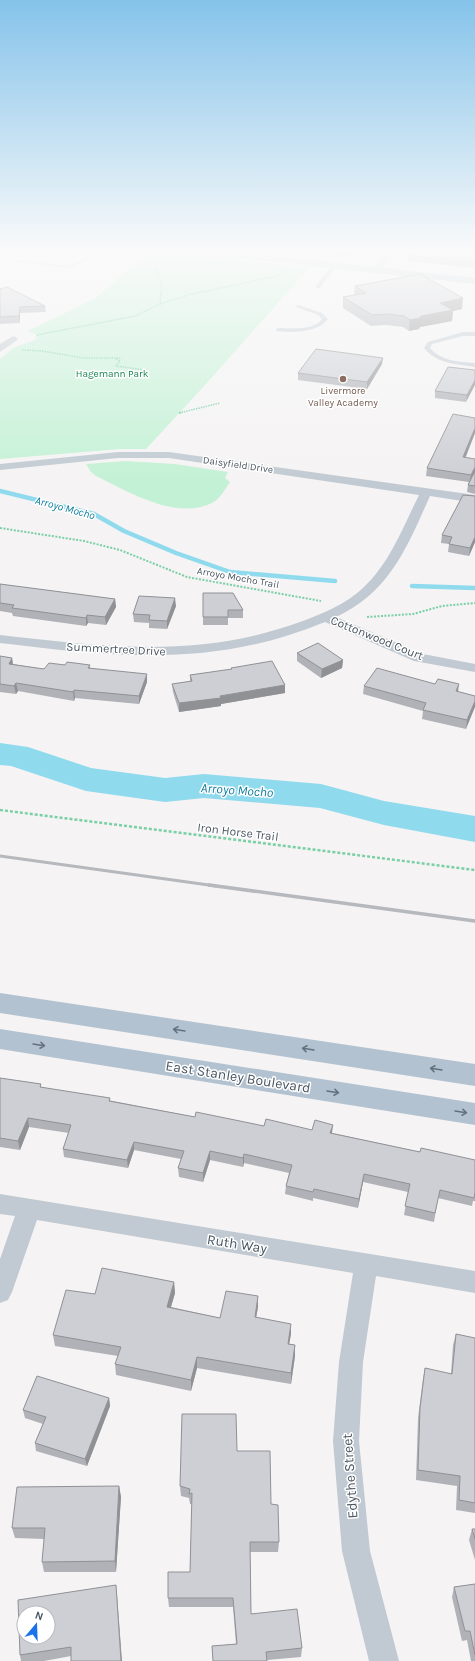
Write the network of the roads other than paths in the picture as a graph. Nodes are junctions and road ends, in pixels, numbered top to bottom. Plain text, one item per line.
1 (308, 329) edge
2 (278, 330) dead end
3 (475, 334) edge
4 (0, 337) edge
5 (0, 349) edge
6 (475, 365) edge
7 (0, 467) edge
8 (426, 492) junction
9 (475, 500) edge
10 (325, 617) junction
11 (0, 639) edge
12 (475, 668) edge
13 (0, 1003) edge
14 (0, 1039) edge
15 (475, 1075) edge
16 (475, 1114) edge
17 (0, 1204) edge
18 (29, 1209) junction
19 (366, 1265) junction
20 (475, 1282) edge
21 (0, 1292) edge
22 (384, 1661) edge

1 - 2 lane
3 - 6 lane
4 - 5 street
7 - 8 street, Daisyfield Drive
8 - 9 street, Daisyfield Drive
8 - 10 street, Summertree Drive
10 - 11 street, Summertree Drive
10 - 12 street, Cottonwood Court
15 -> 13 main road
14 -> 16 main road, East Stanley Boulevard
17 - 18 street, Ruth Way
18 - 19 street, Ruth Way
18 - 21 street
19 - 20 street, Ruth Way
19 - 22 street, Edythe Street

